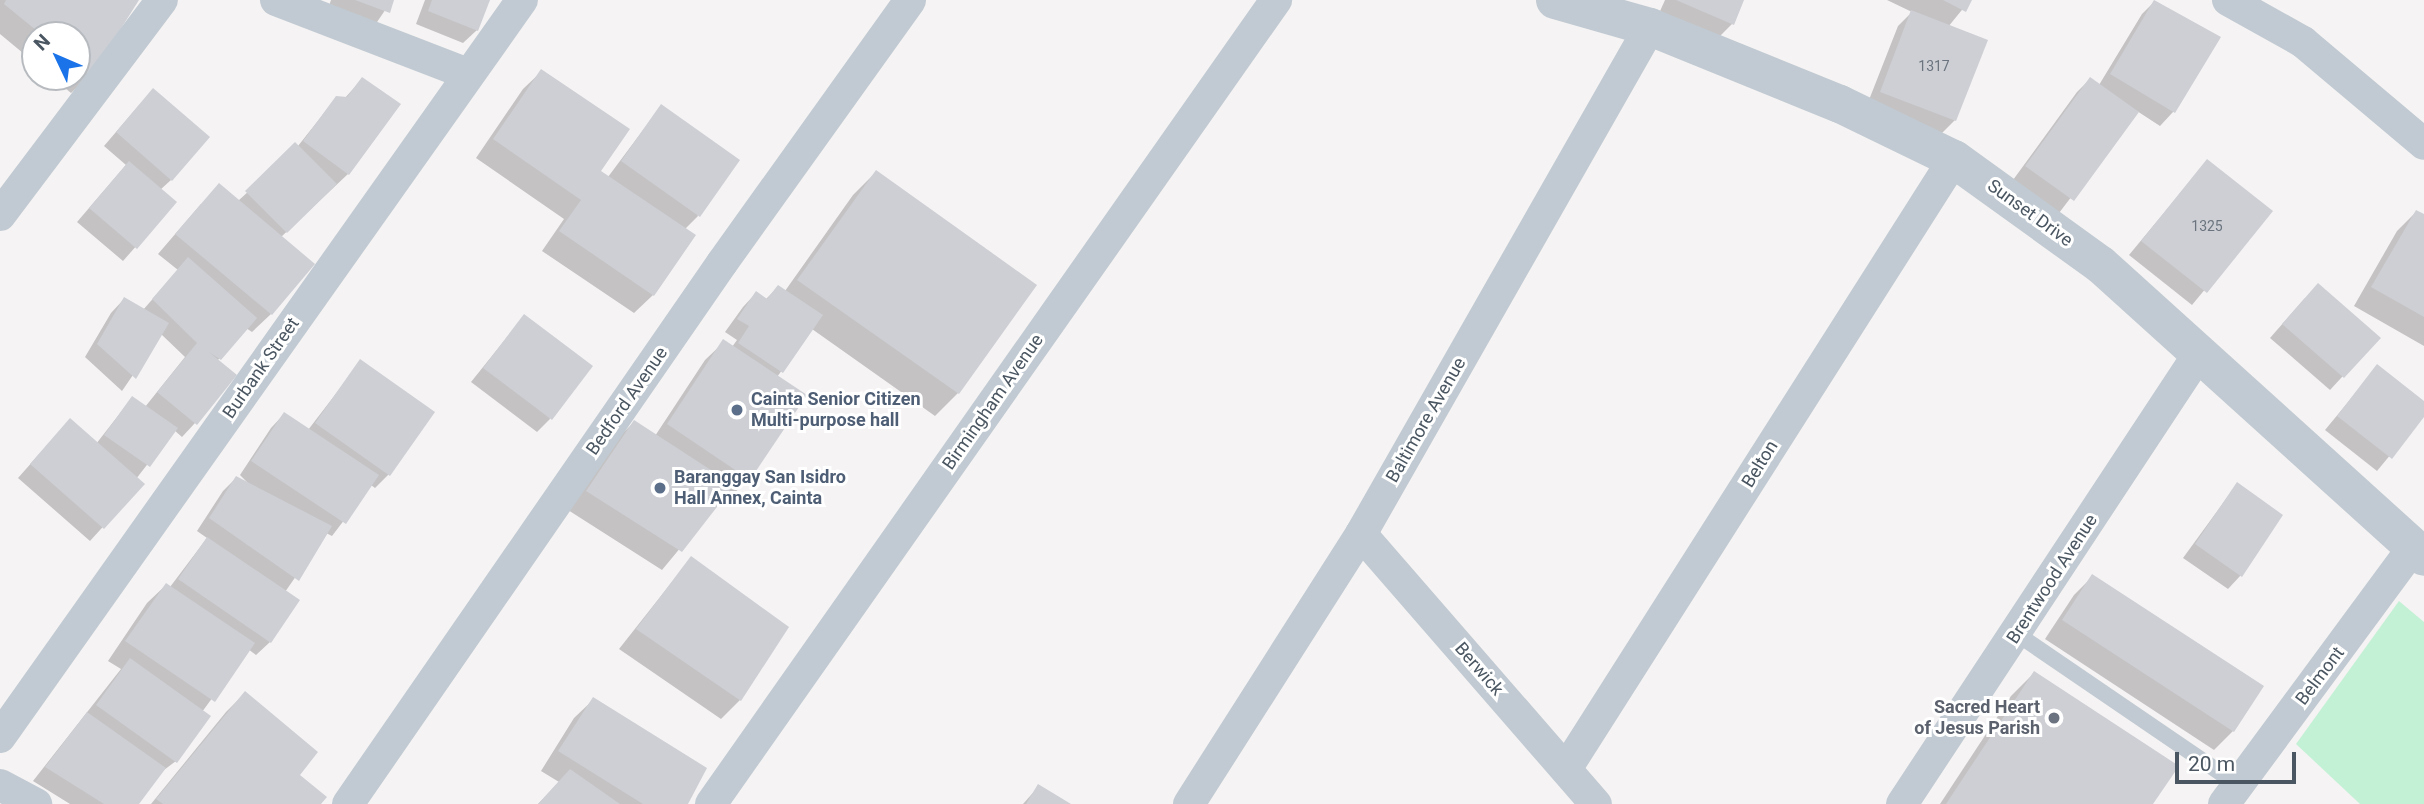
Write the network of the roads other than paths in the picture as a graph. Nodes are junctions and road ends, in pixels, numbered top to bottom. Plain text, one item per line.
1 (162, 0) edge
2 (276, 0) edge
3 (522, 0) edge
4 (909, 0) edge
5 (1276, 0) edge
6 (1555, 0) edge
7 (2228, 0) edge
8 (1650, 27) junction
9 (468, 74) junction
10 (2424, 144) edge
11 (1954, 159) junction
12 (0, 215) edge
13 (2200, 352) junction
14 (1362, 534) junction
15 (2419, 552) edge
16 (2017, 634) junction
17 (0, 737) edge
18 (1566, 769) junction
19 (0, 785) edge
20 (2231, 794) edge
21 (36, 804) edge
22 (348, 804) edge
23 (710, 804) edge
24 (1189, 804) edge
25 (1596, 804) edge
26 (1902, 804) edge

1 - 12 street
2 - 9 street
3 - 9 street, Burbank Street
4 - 22 street, Bedford Avenue
5 - 23 street, Birmingham Avenue
6 - 8 street, Sunset Drive
7 - 10 street
8 - 11 street, Sunset Drive
8 - 14 street, Baltimore Avenue
9 - 17 street, Burbank Street
11 - 13 street, Sunset Drive
11 - 18 street, Belton
13 - 15 street, Sunset Drive
13 - 16 street, Brentwood Avenue
14 - 18 street, Berwick
14 - 24 street, Baltimore Avenue
15 - 20 street, Belmont
16 - 20 lane
16 - 26 street, Brentwood Avenue
18 - 25 street, Berwick
19 - 21 street

